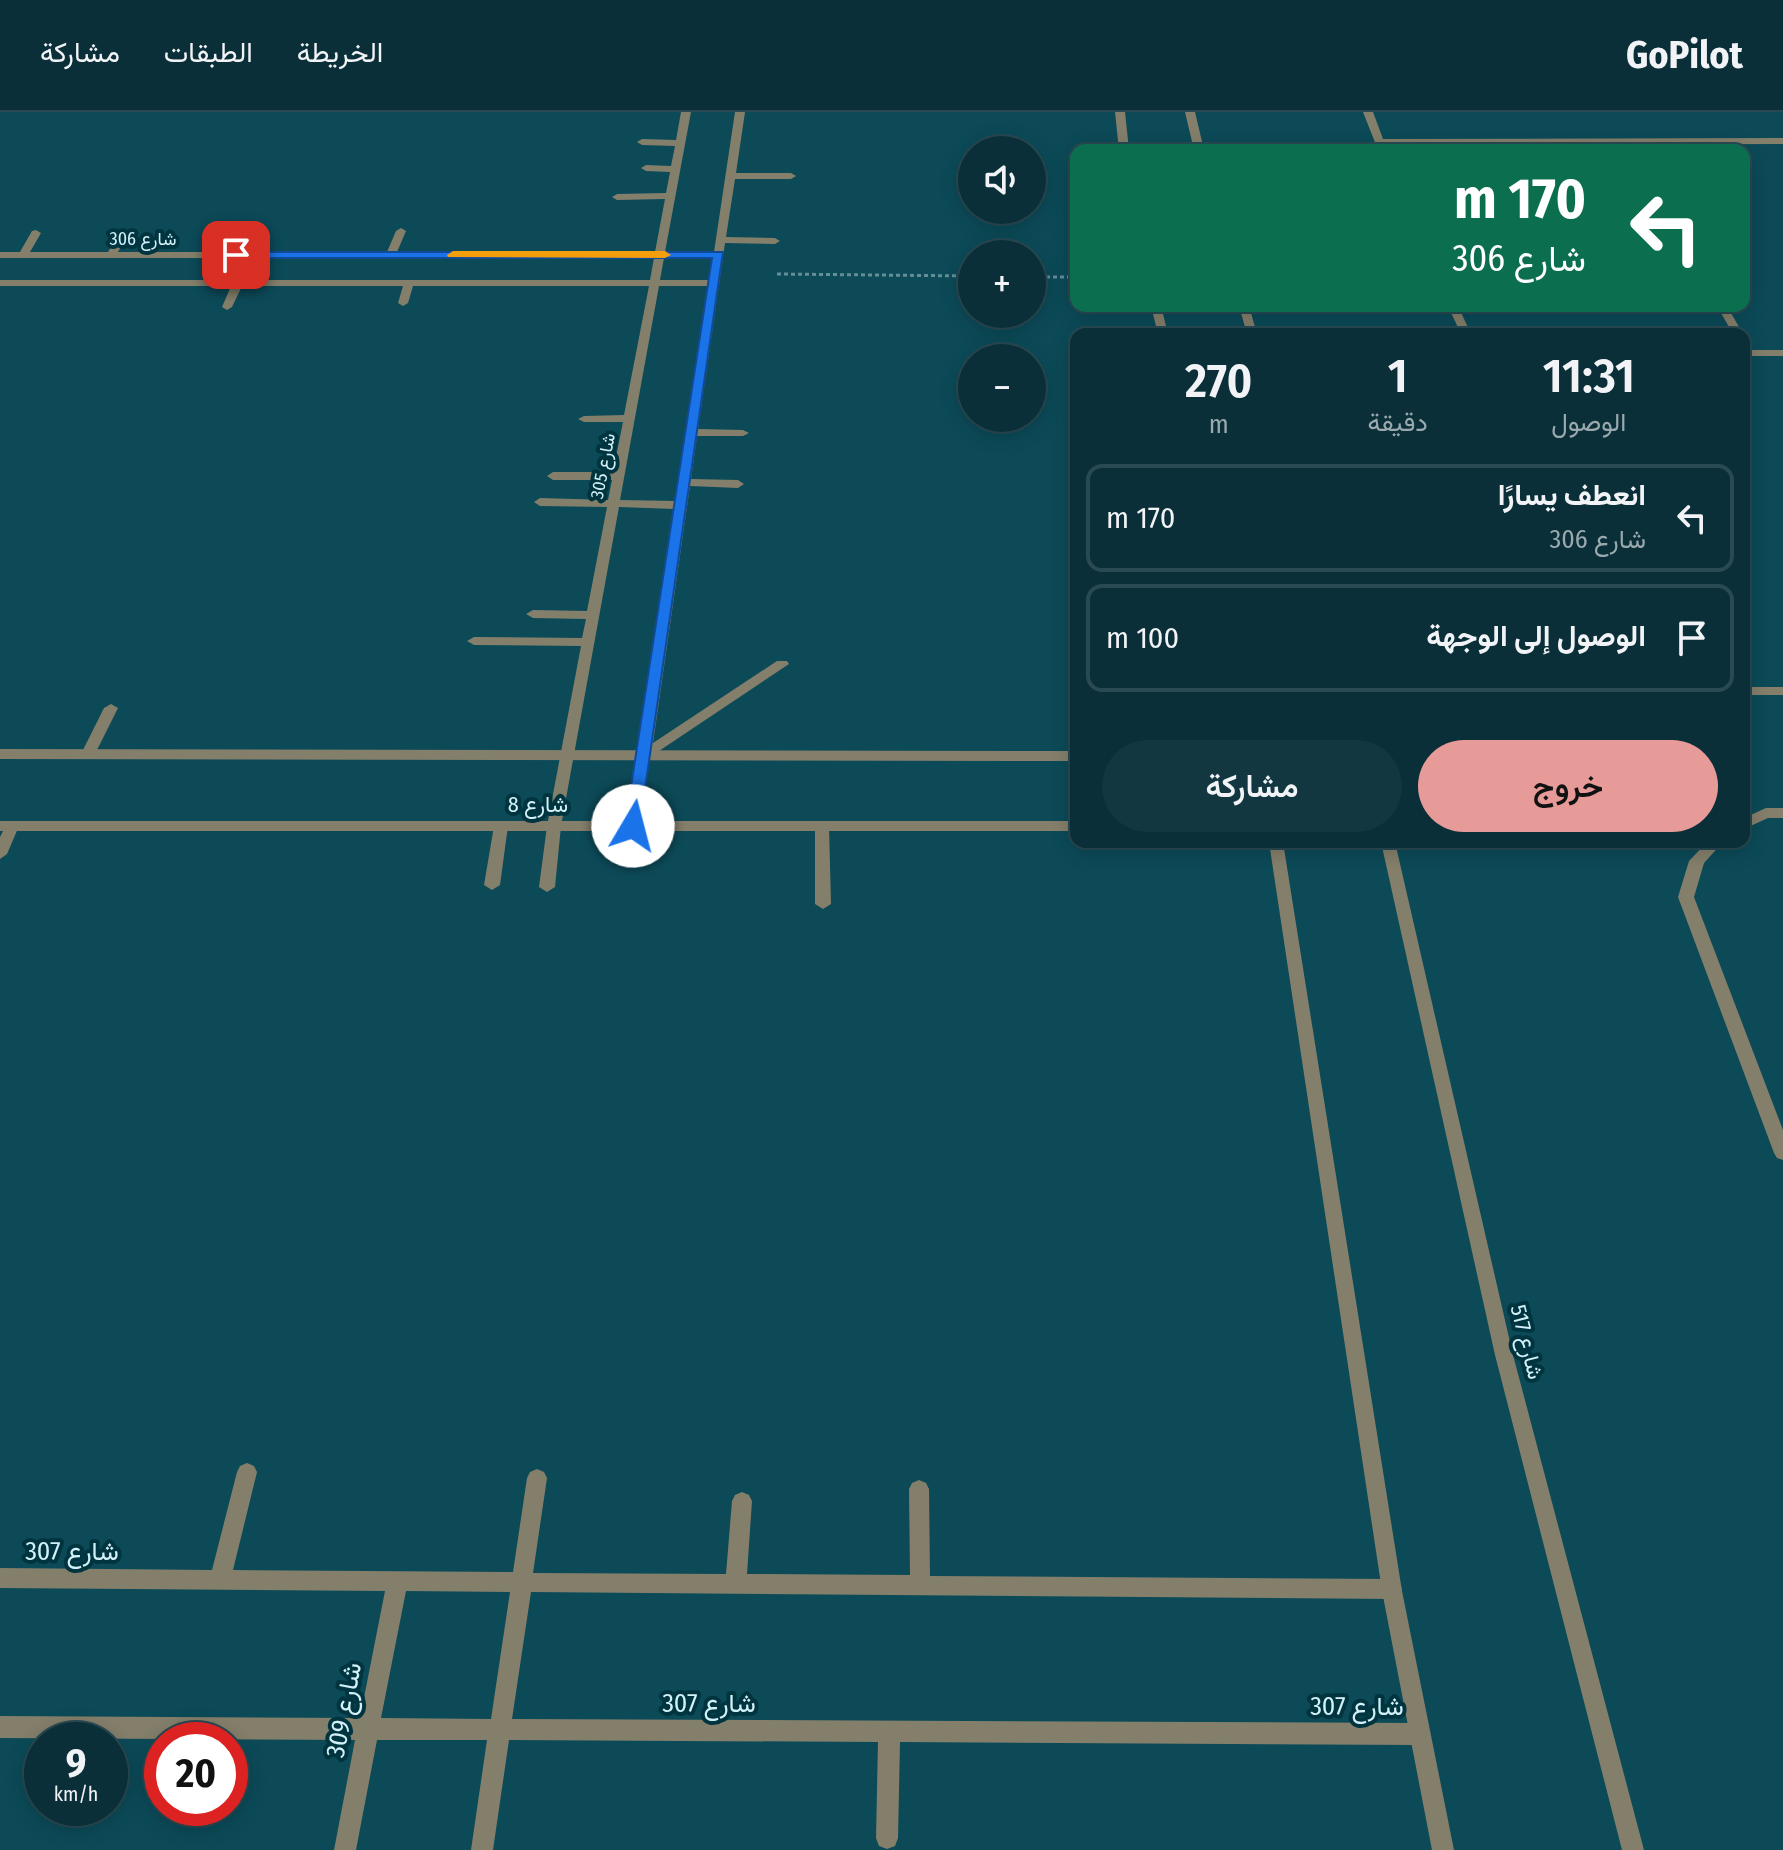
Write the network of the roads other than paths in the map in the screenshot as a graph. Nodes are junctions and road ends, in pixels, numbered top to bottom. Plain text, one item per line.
1 (686, 112) edge
2 (740, 112) edge
3 (1120, 112) edge
4 (1190, 112) edge
5 (1368, 112) edge
6 (1783, 141) edge
7 (642, 142) dead end
8 (681, 143) junction
9 (1123, 144) edge
10 (1198, 144) edge
11 (1380, 144) edge
12 (1692, 144) edge
13 (646, 168) dead end
14 (675, 169) junction
15 (730, 176) junction
16 (791, 176) dead end
17 (671, 196) junction
18 (617, 197) dead end
19 (401, 231) dead end
20 (36, 233) dead end
21 (122, 237) dead end
22 (721, 240) junction
23 (775, 241) dead end
24 (0, 255) edge
25 (23, 255) junction
26 (77, 255) junction
27 (111, 255) junction
28 (391, 255) junction
29 (660, 255) junction
30 (719, 255) junction
31 (715, 278) junction
32 (0, 283) edge
33 (62, 283) junction
34 (238, 283) junction
35 (409, 283) junction
36 (655, 283) junction
37 (403, 303) dead end
38 (227, 307) dead end
39 (1750, 350) edge
40 (1783, 353) edge
41 (630, 418) junction
42 (584, 419) dead end
43 (692, 432) junction
44 (743, 433) dead end
45 (553, 476) dead end
46 (619, 476) junction
47 (685, 482) junction
48 (738, 484) dead end
49 (540, 502) dead end
50 (614, 503) junction
51 (682, 505) junction
52 (533, 614) dead end
53 (593, 615) junction
54 (474, 641) dead end
55 (588, 642) junction
56 (782, 664) dead end
57 (1750, 691) edge
58 (1783, 691) edge
59 (111, 708) dead end
60 (0, 754) edge
61 (88, 754) junction
62 (567, 755) junction
63 (644, 755) junction
64 (1070, 756) edge
65 (1783, 813) edge
66 (1750, 821) edge
67 (6, 826) edge
68 (501, 826) junction
69 (554, 826) junction
70 (633, 826) junction
71 (822, 826) junction
72 (1070, 826) edge
73 (1277, 848) edge
74 (1389, 848) edge
75 (1710, 848) edge
76 (0, 854) edge
77 (492, 885) dead end
78 (547, 887) dead end
79 (823, 904) dead end
80 (1783, 1153) edge
81 (247, 1472) dead end
82 (537, 1478) dead end
83 (919, 1489) dead end
84 (742, 1501) dead end
85 (0, 1578) edge
86 (220, 1580) junction
87 (397, 1581) junction
88 (522, 1582) junction
89 (736, 1585) junction
90 (920, 1585) junction
91 (1392, 1589) junction
92 (0, 1727) edge
93 (368, 1729) junction
94 (500, 1730) junction
95 (889, 1732) junction
96 (1418, 1734) junction
97 (887, 1838) dead end
98 (345, 1850) edge
99 (482, 1850) edge
100 (1443, 1850) edge
101 (1633, 1850) edge

1 - 8 street, شارع 305
2 - 15 street
3 - 9 street
4 - 10 street
5 - 11 street
6 - 12 street
7 - 8 street
8 - 14 street, شارع 305
13 - 14 street
14 - 17 street, شارع 305
15 - 16 street
15 - 22 street
17 - 18 street
17 - 29 street, شارع 305
19 - 28 street
20 - 25 street
21 - 27 street
22 - 23 street
22 - 30 street
24 - 25 street, شارع 306
25 - 26 street, شارع 306
26 - 27 street, شارع 306
26 - 33 street
27 - 28 street, شارع 306
28 - 29 street, شارع 306
29 - 30 street, شارع 306
29 - 36 street, شارع 305
30 - 31 street
31 - 36 street, شارع 306
31 - 43 street
32 - 33 street, شارع 306
33 - 34 street, شارع 306
34 - 35 street, شارع 306
34 - 38 street
35 - 36 street, شارع 306
35 - 37 street
36 - 41 street, شارع 305
39 - 40 street
41 - 42 street
41 - 46 street, شارع 305
43 - 44 street
43 - 47 street
45 - 46 street
46 - 50 street, شارع 305
47 - 48 street
47 - 51 street
49 - 50 street
50 - 51 street
50 - 53 street, شارع 305
51 - 63 street
52 - 53 street
53 - 55 street, شارع 305
54 - 55 street
55 - 62 street, شارع 305
56 - 63 street
57 - 58 street
59 - 61 street
60 - 61 street
61 - 62 street
62 - 63 street
62 - 69 street, شارع 305
63 - 64 street
63 - 70 street
65 - 66 street
67 - 68 street, شارع 8
67 - 76 street
68 - 69 street, شارع 8
68 - 77 street
69 - 70 street, شارع 8
69 - 78 street, شارع 305
70 - 71 street, شارع 8
71 - 72 street, شارع 8
71 - 79 street
73 - 91 street
74 - 101 street, شارع 517
75 - 80 street
81 - 86 street
82 - 88 street
83 - 90 street
84 - 89 street
85 - 86 street, شارع 307
86 - 87 street, شارع 307
87 - 88 street, شارع 307
87 - 93 street, شارع 309
88 - 89 street, شارع 307
88 - 94 street
89 - 90 street, شارع 307
90 - 91 street, شارع 307
91 - 96 street
92 - 93 street, شارع 307
93 - 94 street, شارع 307
93 - 98 street, شارع 309
94 - 95 street, شارع 307
94 - 99 street
95 - 96 street, شارع 307
95 - 97 street
96 - 100 street

